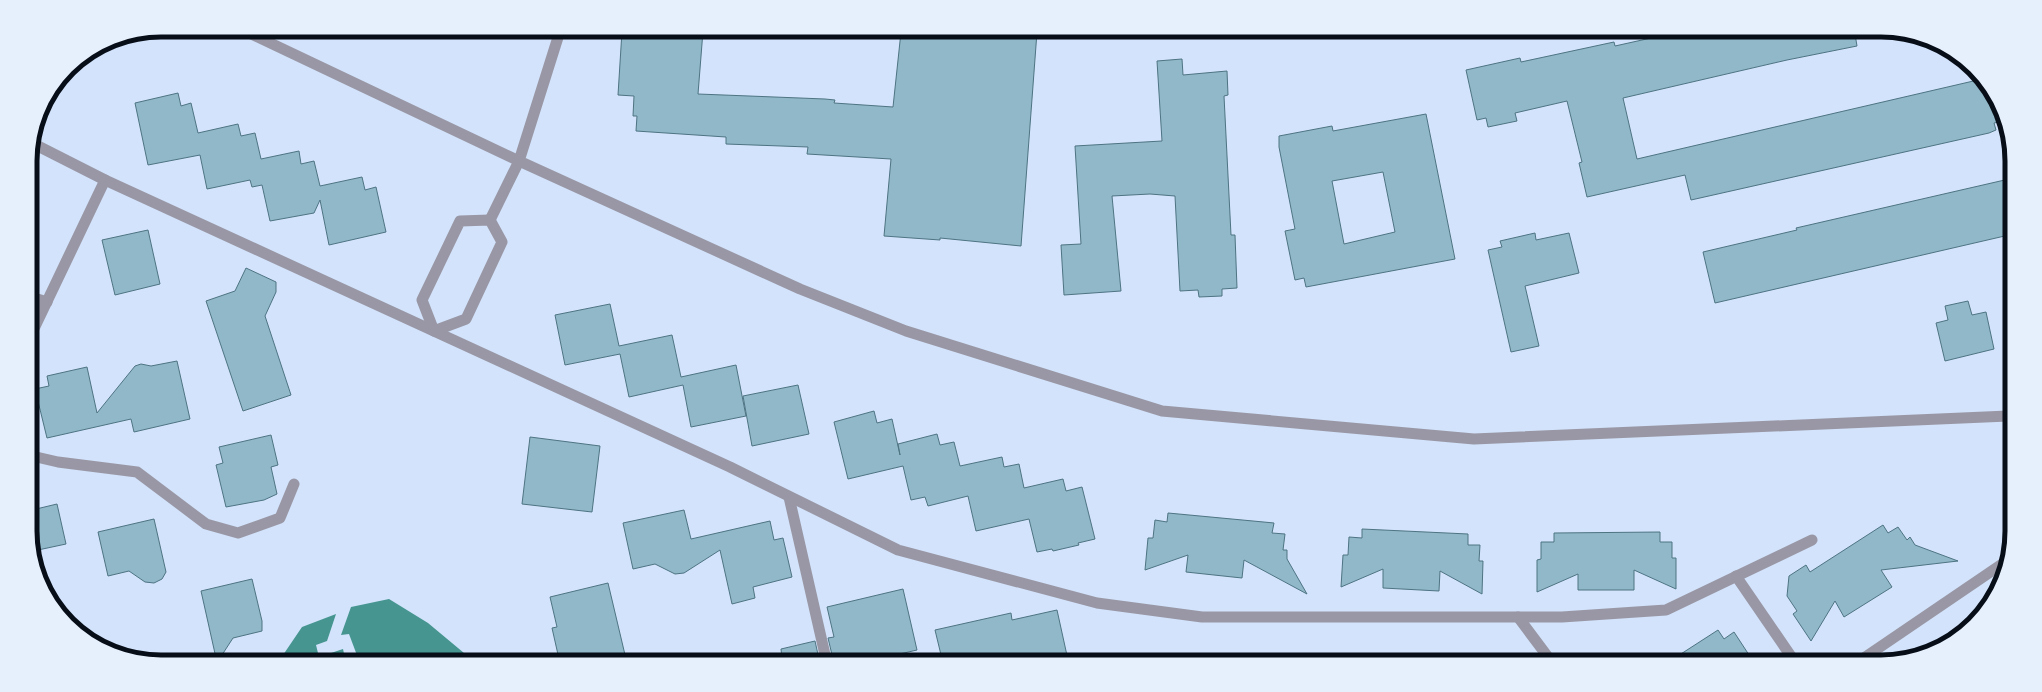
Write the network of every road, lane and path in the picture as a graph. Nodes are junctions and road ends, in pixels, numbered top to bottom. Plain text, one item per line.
1 (258, 37) edge
2 (558, 37) edge
3 (38, 146) edge
4 (519, 161) junction
5 (105, 180) junction
6 (490, 220) junction
7 (37, 299) edge
8 (47, 302) junction
9 (37, 323) edge
10 (434, 331) junction
11 (2005, 416) edge
12 (37, 457) edge
13 (294, 484) dead end
14 (790, 496) junction
15 (1812, 540) dead end
16 (2000, 565) edge
17 (1736, 576) junction
18 (1518, 617) junction
19 (825, 655) edge
20 (1546, 655) edge
21 (1790, 655) edge
22 (1868, 655) edge

1 - 4 street
2 - 4 street
3 - 5 street
4 - 6 street
4 - 11 street
5 - 8 street
5 - 10 street
6 - 10 street
6 - 10 street
7 - 8 street
8 - 9 street
10 - 14 street
12 - 13 street
14 - 18 street
14 - 19 street
15 - 17 street
16 - 22 street
17 - 18 street
17 - 21 street
18 - 20 street

